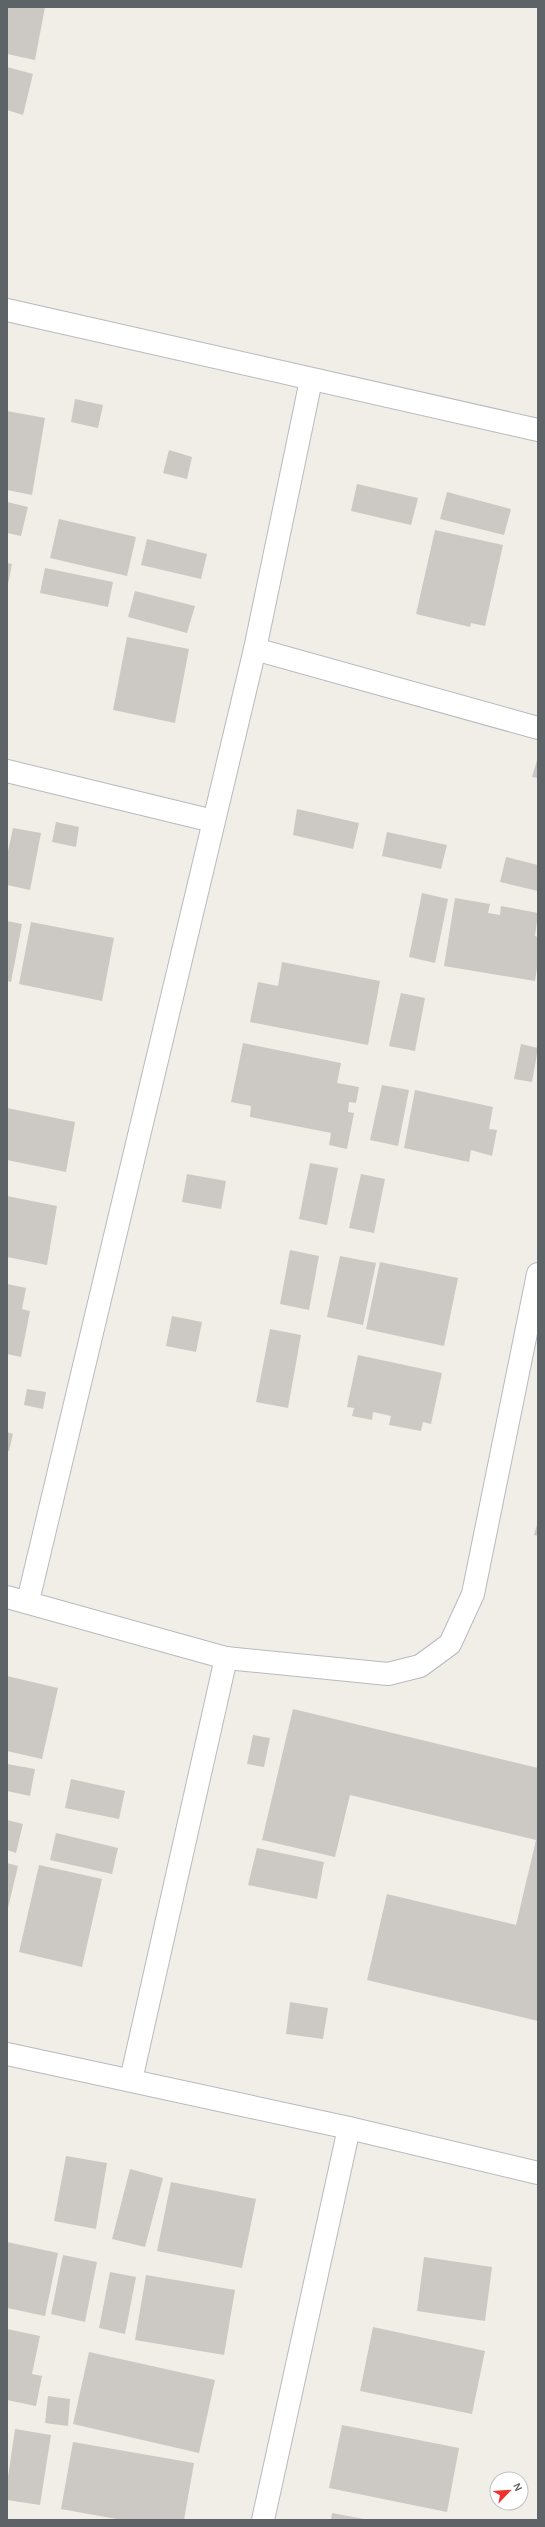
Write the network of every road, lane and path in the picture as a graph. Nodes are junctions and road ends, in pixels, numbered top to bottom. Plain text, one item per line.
1 (7, 310) edge
2 (311, 380) junction
3 (538, 430) edge
4 (255, 649) junction
5 (538, 728) edge
6 (7, 771) edge
7 (212, 821) junction
8 (538, 1274) edge
9 (17, 1599) edge
10 (226, 1658) junction
11 (7, 2054) edge
12 (131, 2080) junction
13 (349, 2128) junction
14 (538, 2173) edge
15 (263, 2520) edge

1 - 2 street
2 - 3 street
2 - 4 street
4 - 5 street
4 - 7 street
6 - 7 street
7 - 9 street
8 - 10 street
9 - 10 street
10 - 12 street
11 - 12 street
12 - 13 street
13 - 14 street
13 - 15 street

